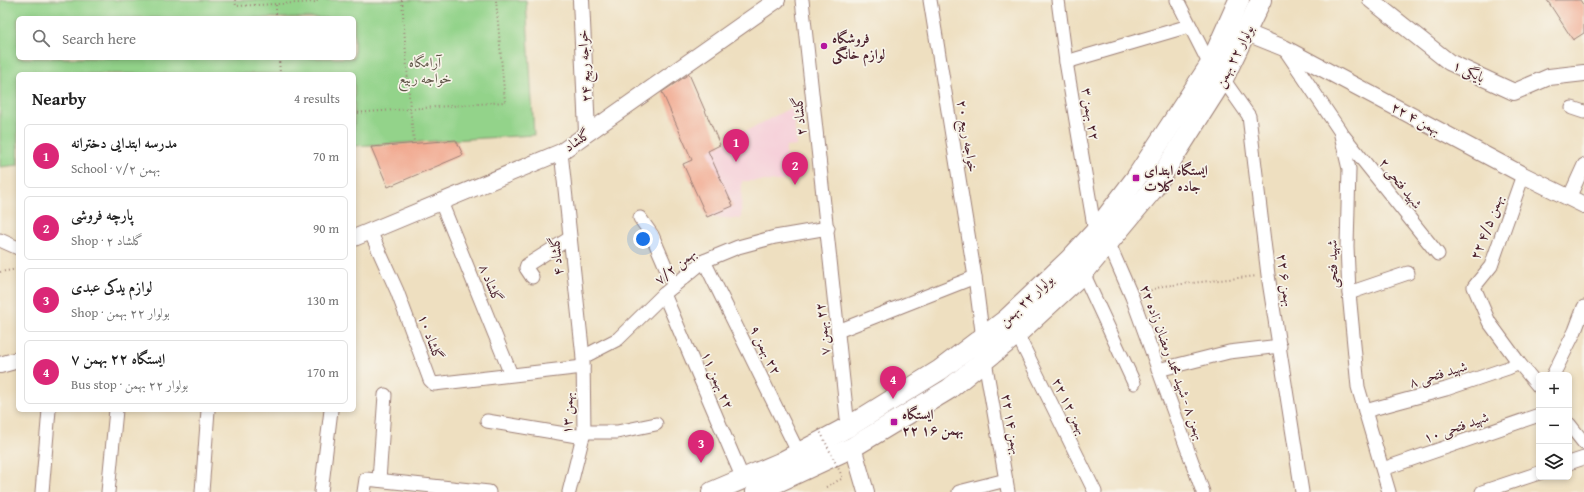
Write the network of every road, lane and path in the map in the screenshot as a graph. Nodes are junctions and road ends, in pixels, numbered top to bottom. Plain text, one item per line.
1 (235, 0) edge
2 (317, 0) edge
3 (402, 0) edge
4 (496, 0) edge
5 (581, 0) edge
6 (777, 0) edge
7 (802, 0) edge
8 (930, 0) edge
9 (1058, 0) edge
10 (1177, 0) edge
11 (1239, 0) edge
12 (1261, 0) edge
13 (1371, 0) edge
14 (276, 5) junction
15 (276, 16) edge
16 (1189, 26) junction
17 (1247, 33) junction
18 (1284, 48) junction
19 (279, 60) edge
20 (1066, 62) junction
21 (280, 72) edge
22 (1217, 72) junction
23 (1584, 73) edge
24 (410, 108) junction
25 (356, 113) edge
26 (1340, 131) junction
27 (587, 132) junction
28 (414, 142) dead end
29 (561, 152) junction
30 (1584, 165) edge
31 (1523, 175) junction
32 (1569, 198) junction
33 (441, 202) junction
34 (1584, 205) edge
35 (640, 218) dead end
36 (828, 228) junction
37 (370, 231) junction
38 (356, 237) edge
39 (570, 238) junction
40 (1102, 238) junction
41 (0, 240) edge
42 (16, 247) edge
43 (1438, 254) dead end
44 (704, 261) junction
45 (16, 268) edge
46 (0, 272) edge
47 (1083, 273) junction
48 (1408, 273) dead end
49 (1268, 275) junction
50 (532, 277) dead end
51 (975, 277) junction
52 (669, 290) junction
53 (1349, 293) junction
54 (1132, 297) junction
55 (1584, 306) edge
56 (838, 331) junction
57 (1017, 334) junction
58 (983, 339) junction
59 (1280, 346) junction
60 (16, 361) edge
61 (985, 361) junction
62 (583, 362) junction
63 (1518, 363) junction
64 (0, 365) edge
65 (1158, 370) junction
66 (1554, 372) edge
67 (508, 375) junction
68 (1134, 383) dead end
69 (1536, 384) edge
70 (385, 395) dead end
71 (1365, 411) junction
72 (49, 412) edge
73 (116, 412) edge
74 (208, 412) edge
75 (331, 412) edge
76 (1536, 416) edge
77 (487, 421) dead end
78 (656, 424) dead end
79 (848, 427) junction
80 (1572, 427) edge
81 (820, 429) dead end
82 (583, 434) junction
83 (1582, 435) edge
84 (853, 447) junction
85 (799, 454) junction
86 (1584, 458) edge
87 (1572, 462) edge
88 (1383, 469) junction
89 (1536, 474) edge
90 (379, 480) junction
91 (365, 486) edge
92 (826, 486) dead end
93 (1007, 486) edge
94 (755, 488) edge
95 (108, 491) edge
96 (42, 492) edge
97 (202, 492) edge
98 (321, 492) edge
99 (488, 492) edge
100 (569, 492) edge
101 (712, 492) edge
102 (866, 492) edge
103 (959, 492) edge
104 (1095, 492) edge
105 (1203, 492) edge
106 (1302, 492) edge
107 (1389, 492) edge
108 (1482, 492) edge

1 - 14 path
2 - 14 path
3 - 24 path
4 - 24 path
5 - 27 street, خواجه ربیع ۲۴
6 - 27 street, گلشاد
7 - 36 street, گلشاد ۲
8 - 51 street, خواجه ربیع ۲۰
9 - 20 street, ٢٢ بهمن ۳
10 - 16 street, ۲۲ بهمن ۶
11 - 22 main road, بولوار ۲۲ بهمن
12 - 17 main road, بولوار ۲۲ بهمن
13 - 23 street, بایگی ۱
14 - 15 path
16 - 20 street
16 - 22 street, ۲۲ بهمن ۶
17 - 18 street, ۲۲ بهمن ۴
17 - 22 main road, بولوار ۲۲ بهمن
18 - 26 street, شهید فتحی
18 - 31 street, ۲۲ بهمن ۴
19 - 21 path
20 - 40 street, ٢٢ بهمن ۳
22 - 40 main road, بولوار ۲۲ بهمن
22 - 49 street, ۲۲ بهمن ۶
24 - 25 path
24 - 28 path
26 - 43 street, شهید فتحی ۲
26 - 53 street, شهید فتحی
27 - 29 street, گلشاد
29 - 33 street, گلشاد
29 - 39 street, گلشاد ۴
30 - 32 street
31 - 32 street, ۲۲ بهمن ۴
31 - 63 street, ۲۲ بهمن ۴/۵
32 - 34 street, ۲۲ بهمن ۴
33 - 37 street, گلشاد
33 - 67 street, گلشاد ۸
35 - 52 street, ٢٢ بهمن ١١
36 - 44 street, بهمن ۷/۲
36 - 56 street, ٢٢ بهمن ٧
37 - 38 street, گلشاد
37 - 67 street, گلشاد ۱۰
39 - 50 street
39 - 62 street, گلشاد ۴
40 - 47 main road, بولوار ۲۲ بهمن
40 - 54 street, ۲۲ بهمن ۸ - شهید محمد رمضان زاده
40 - 58 main road, بولوار ۲۲ بهمن
41 - 42 street
44 - 52 street, بهمن ۷/۲
44 - 85 street, ٢٢ بهمن ۹
45 - 46 path
47 - 57 main road, بولوار ۲۲ بهمن
47 - 68 street
48 - 53 street
49 - 54 path
49 - 59 street, ۲۲ بهمن ۶
51 - 56 street
51 - 58 street, خواجه ربیع ۲۰
52 - 62 street, بهمن ۷/۲
52 - 94 street, ٢٢ بهمن ١١
53 - 71 street, شهید فتحی
54 - 65 street, ۲۲ بهمن ۸ - شهید محمد رمضان زاده
55 - 66 street
56 - 79 street, ٢٢ بهمن ٧
57 - 61 main road, بولوار ۲۲ بهمن
57 - 104 street, ۲۲ بهمن ۱۲
58 - 79 main road, بولوار ۲۲ بهمن
59 - 65 street
59 - 106 street, ۲۲ بهمن ۶
60 - 64 street
61 - 84 main road, بولوار ۲۲ بهمن
61 - 93 street, ۲۲ بهمن ۱۴
62 - 67 street
62 - 82 street, بهمن ۱۳
63 - 69 street, ۲۲ بهمن ۴/۵
63 - 71 street, شهید فتحی ۸
65 - 105 street, ۲۲ بهمن ۸ - شهید محمد رمضان زاده
70 - 90 street
71 - 88 street, شهید فتحی
72 - 96 street
73 - 95 street
74 - 97 street
75 - 98 street
76 - 88 street, شهید فتحی ۱۰
77 - 82 street
78 - 82 street
79 - 85 main road, بولوار ۲۲ بهمن
80 - 83 street
81 - 92 path, bridge
82 - 100 street, بهمن ۱۳
84 - 94 main road, بولوار ۲۲ بهمن
84 - 102 street
85 - 94 main road, بولوار ۲۲ بهمن
86 - 87 street
88 - 107 street, شهید فتحی
89 - 108 street
90 - 91 street
90 - 99 street
93 - 103 street
94 - 101 main road, بولوار ۲۲ بهمن

